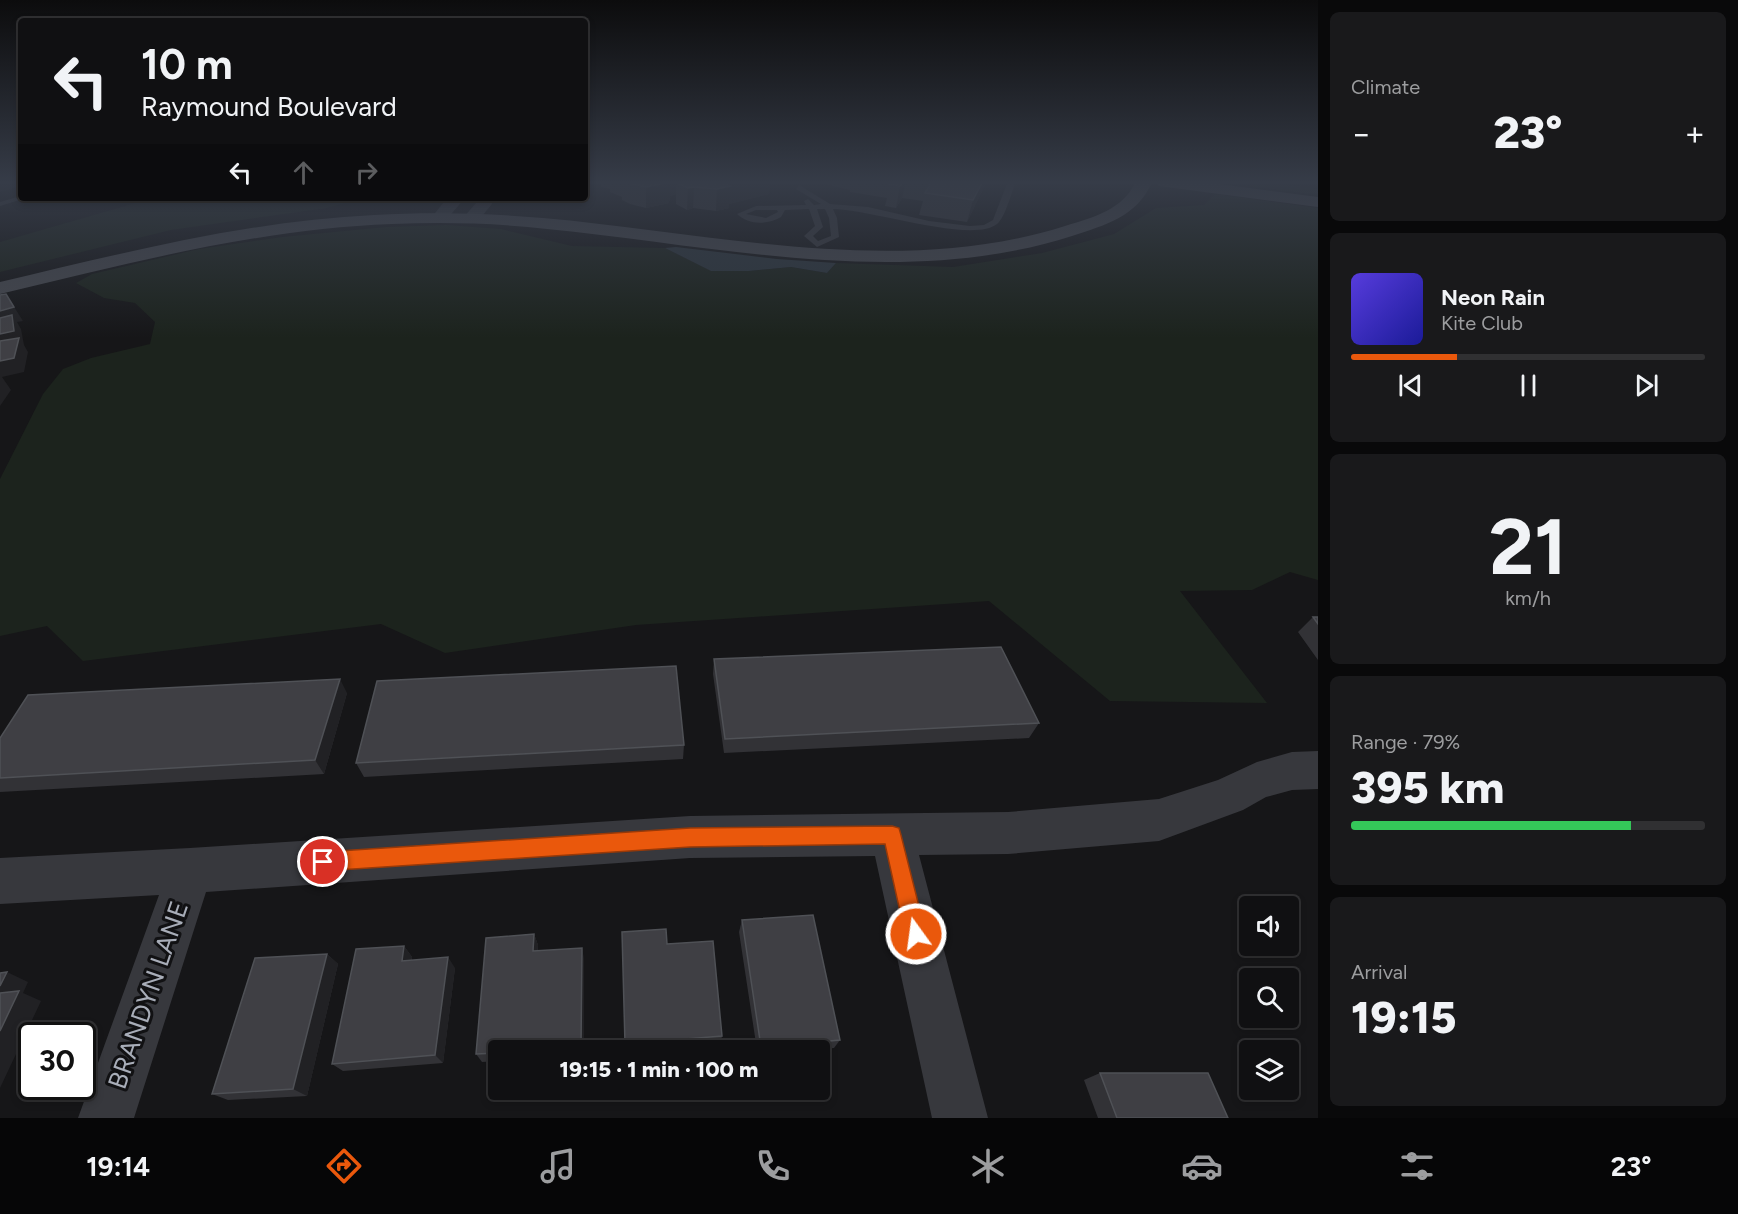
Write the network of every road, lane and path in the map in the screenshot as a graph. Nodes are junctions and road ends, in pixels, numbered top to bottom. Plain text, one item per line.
1 (209, 233) edge
2 (247, 233) edge
3 (653, 233) edge
4 (811, 233) edge
5 (835, 233) edge
6 (1064, 233) edge
7 (816, 248) junction
8 (0, 280) edge
9 (0, 288) edge
10 (1318, 770) edge
11 (892, 835) junction
12 (190, 871) junction
13 (0, 881) edge
14 (106, 1118) edge
15 (960, 1118) edge

1 - 8 street
2 - 9 street
3 - 7 street
4 - 7 lane
5 - 7 lane
6 - 7 street
10 - 11 street
11 - 12 street
11 - 15 street
12 - 13 street
12 - 14 street, BRANDYN LANE

